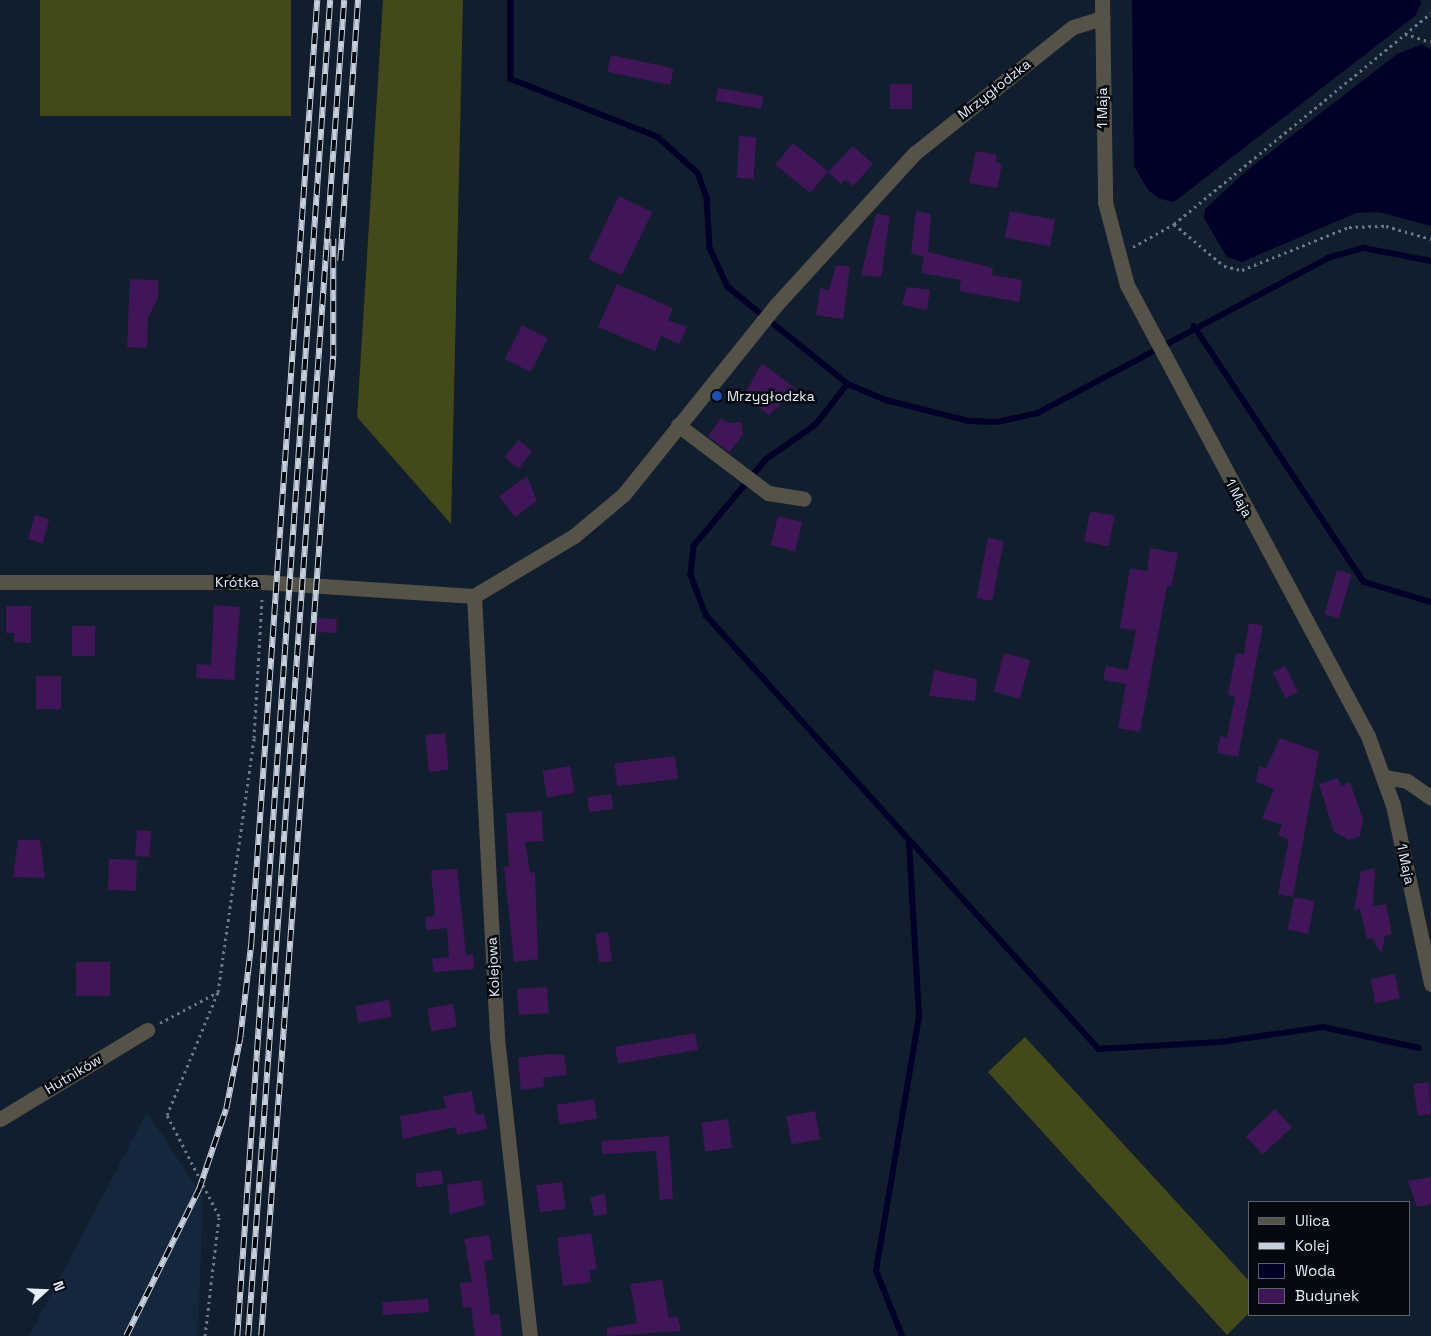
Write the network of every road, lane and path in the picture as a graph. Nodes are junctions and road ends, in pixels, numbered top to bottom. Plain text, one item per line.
1 (1102, 0) edge
2 (1431, 13) edge
3 (1103, 18) junction
4 (1405, 34) junction
5 (1431, 42) edge
6 (1174, 224) junction
7 (1431, 239) edge
8 (1117, 255) junction
9 (678, 425) junction
10 (804, 499) dead end
11 (0, 582) edge
12 (263, 582) junction
13 (474, 596) junction
14 (1385, 777) junction
15 (1431, 798) edge
16 (1431, 984) edge
17 (218, 992) junction
18 (147, 1030) joint
19 (0, 1119) edge
20 (205, 1336) edge
21 (530, 1336) edge

1 - 3 street, 1 Maja
2 - 4 path
3 - 8 street, 1 Maja
3 - 9 street, Mrzygłodzka
4 - 5 path
4 - 6 path
6 - 7 path
6 - 8 path
8 - 14 street, 1 Maja
9 - 10 street
9 - 13 street, Mrzygłodzka
11 - 12 street, Krótka
12 - 13 street, Krótka
12 - 17 path
13 - 21 street, Kolejowa
14 - 15 street
14 - 16 street, 1 Maja
17 - 18 path
17 - 20 path
18 - 19 street, Hutników

